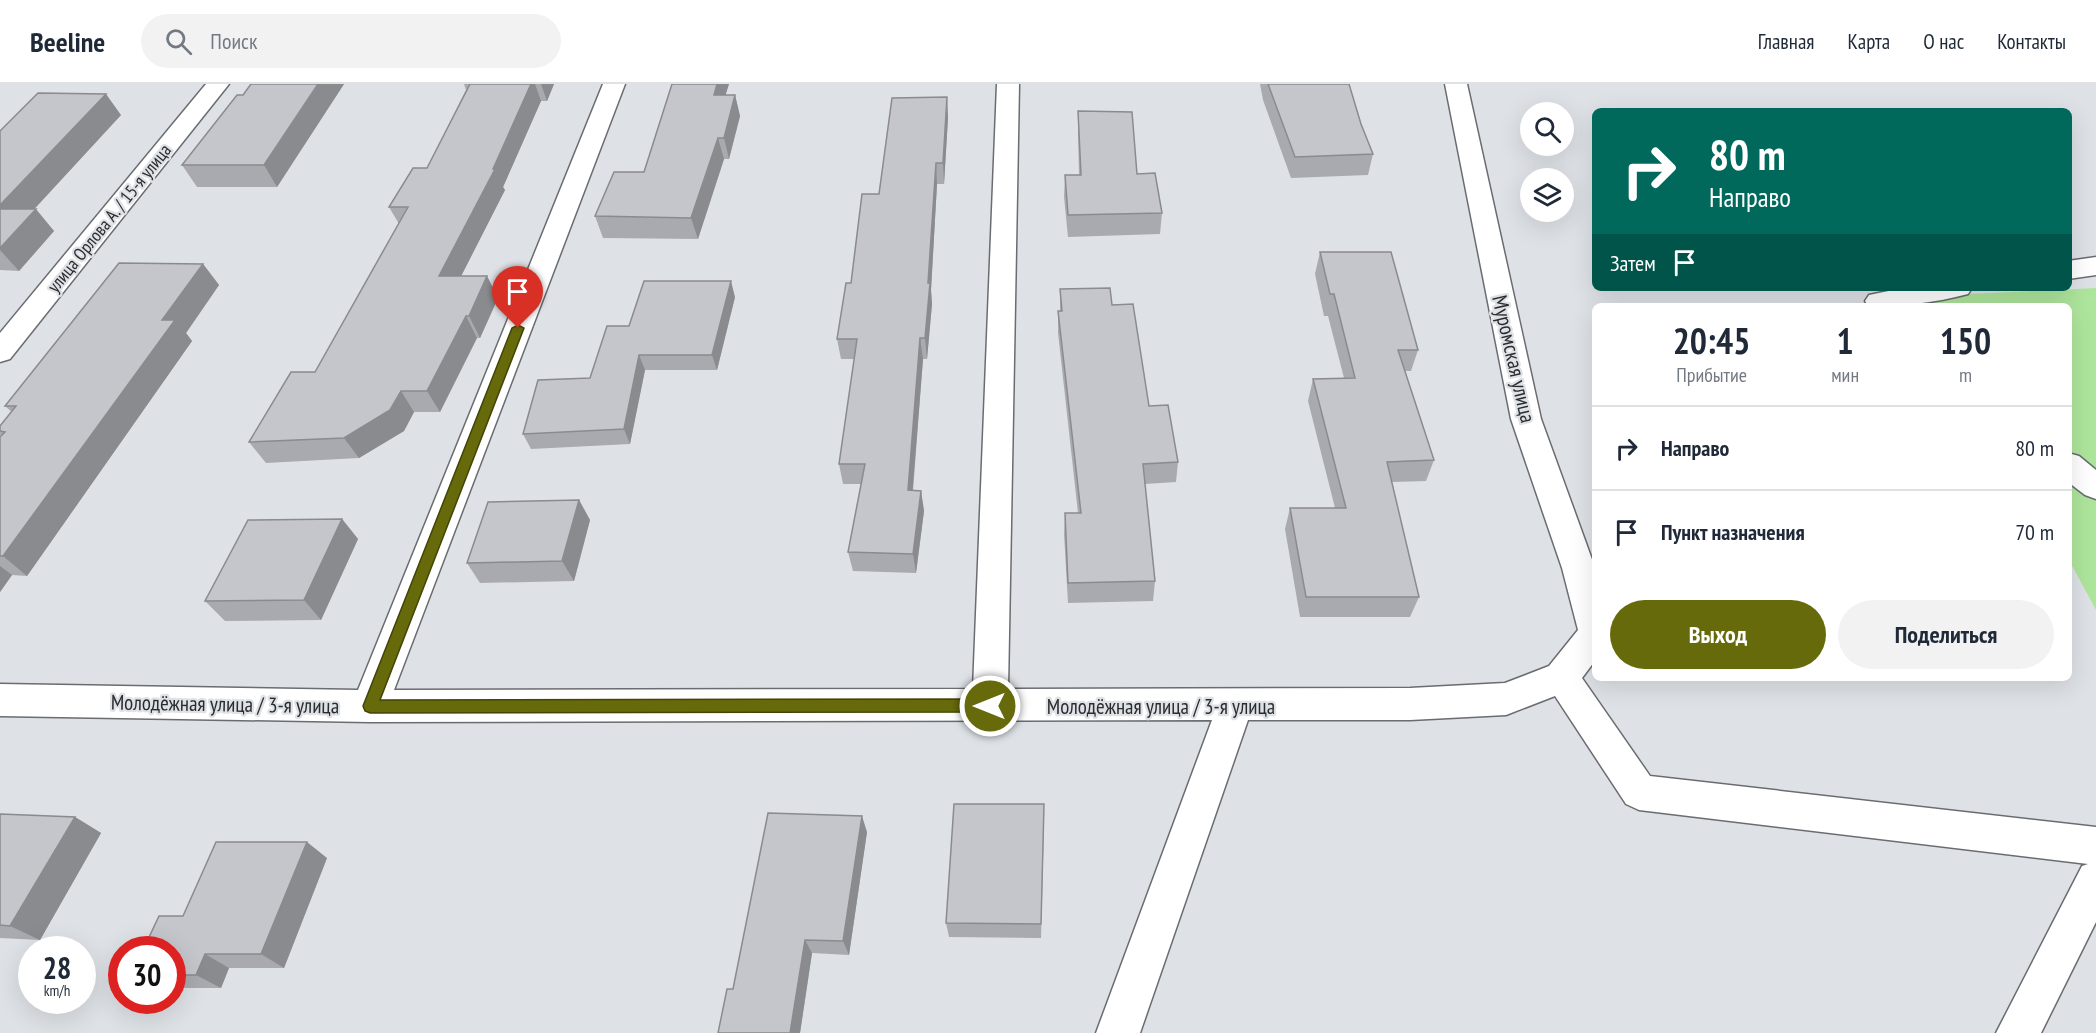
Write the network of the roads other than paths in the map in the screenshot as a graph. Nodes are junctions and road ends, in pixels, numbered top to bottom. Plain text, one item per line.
1 (218, 84) edge
2 (614, 84) edge
3 (1008, 84) edge
4 (1456, 84) edge
5 (2096, 266) edge
6 (2072, 269) edge
7 (1941, 291) edge
8 (1881, 303) edge
9 (0, 352) edge
10 (2072, 467) edge
11 (2096, 487) edge
12 (1592, 619) edge
13 (1592, 639) edge
14 (1562, 677) junction
15 (0, 700) edge
16 (370, 706) junction
17 (990, 706) junction
18 (1235, 706) junction
19 (2096, 846) edge
20 (2096, 880) edge
21 (1118, 1033) edge
22 (2018, 1033) edge

1 - 9 street, улица Орлова А. / 15-я улица
2 - 16 street
3 - 17 street
4 - 12 street, Муромская улица
5 - 6 street
7 - 8 street
10 - 11 street
13 - 14 street
14 - 18 street, Молодёжная улица / 3-я улица
14 - 19 street
15 - 16 street, Молодёжная улица / 3-я улица
16 - 17 street, Молодёжная улица / 3-я улица
17 - 18 street, Молодёжная улица / 3-я улица
18 - 21 street
20 - 22 street

